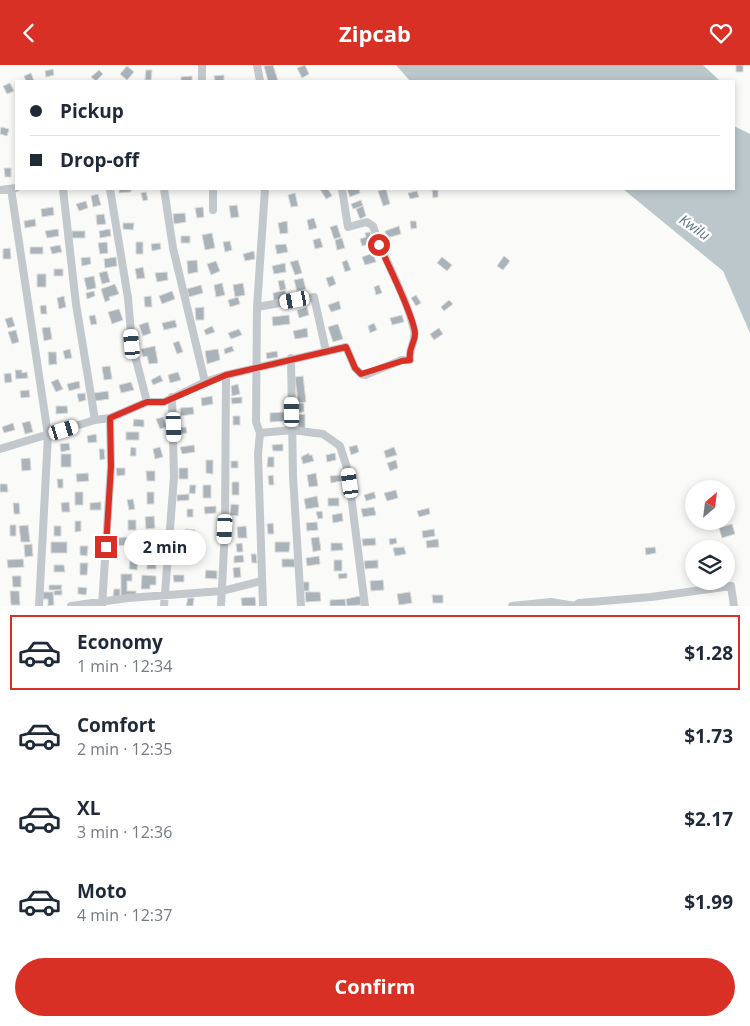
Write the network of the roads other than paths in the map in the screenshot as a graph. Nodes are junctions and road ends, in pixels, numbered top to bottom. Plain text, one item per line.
1 (202, 65) edge
2 (257, 65) edge
3 (202, 80) edge
4 (260, 80) edge
5 (14, 189) edge
6 (0, 190) edge
7 (63, 190) edge
8 (110, 190) edge
9 (164, 190) edge
10 (213, 190) edge
11 (265, 190) edge
12 (342, 190) edge
13 (213, 210) dead end
14 (257, 307) junction
15 (326, 351) junction
16 (291, 358) junction
17 (257, 366) junction
18 (226, 375) junction
19 (205, 382) junction
20 (172, 397) junction
21 (147, 402) junction
22 (110, 418) junction
23 (95, 420) junction
24 (292, 430) junction
25 (260, 433) junction
26 (48, 435) junction
27 (0, 449) edge
28 (261, 581) junction
29 (222, 591) junction
30 (165, 596) junction
31 (651, 597) junction
32 (102, 604) edge
33 (527, 605) edge
34 (39, 606) edge
35 (71, 606) edge
36 (164, 606) edge
37 (221, 606) edge
38 (263, 606) edge
39 (300, 606) edge
40 (365, 606) edge
41 (512, 606) edge
42 (651, 606) edge
43 (734, 606) edge

1 - 3 street
2 - 4 street
5 - 6 street
5 - 26 street
7 - 23 street
8 - 21 street
9 - 19 street
10 - 13 street
11 - 14 street
12 - 15 street
14 - 15 street
14 - 17 street
15 - 16 street
16 - 17 street
16 - 24 street
17 - 18 street
17 - 25 street
18 - 19 street
18 - 29 street
19 - 20 street
20 - 21 street
20 - 30 street
21 - 22 street
22 - 23 street
22 - 32 street
23 - 26 street
24 - 25 street
24 - 39 street
24 - 40 street
25 - 28 street
26 - 27 street
26 - 34 street
28 - 29 street
28 - 38 street
29 - 30 street
29 - 37 street
30 - 32 street
30 - 36 street
31 - 33 street
31 - 42 street
31 - 43 street
32 - 35 street
33 - 41 street

